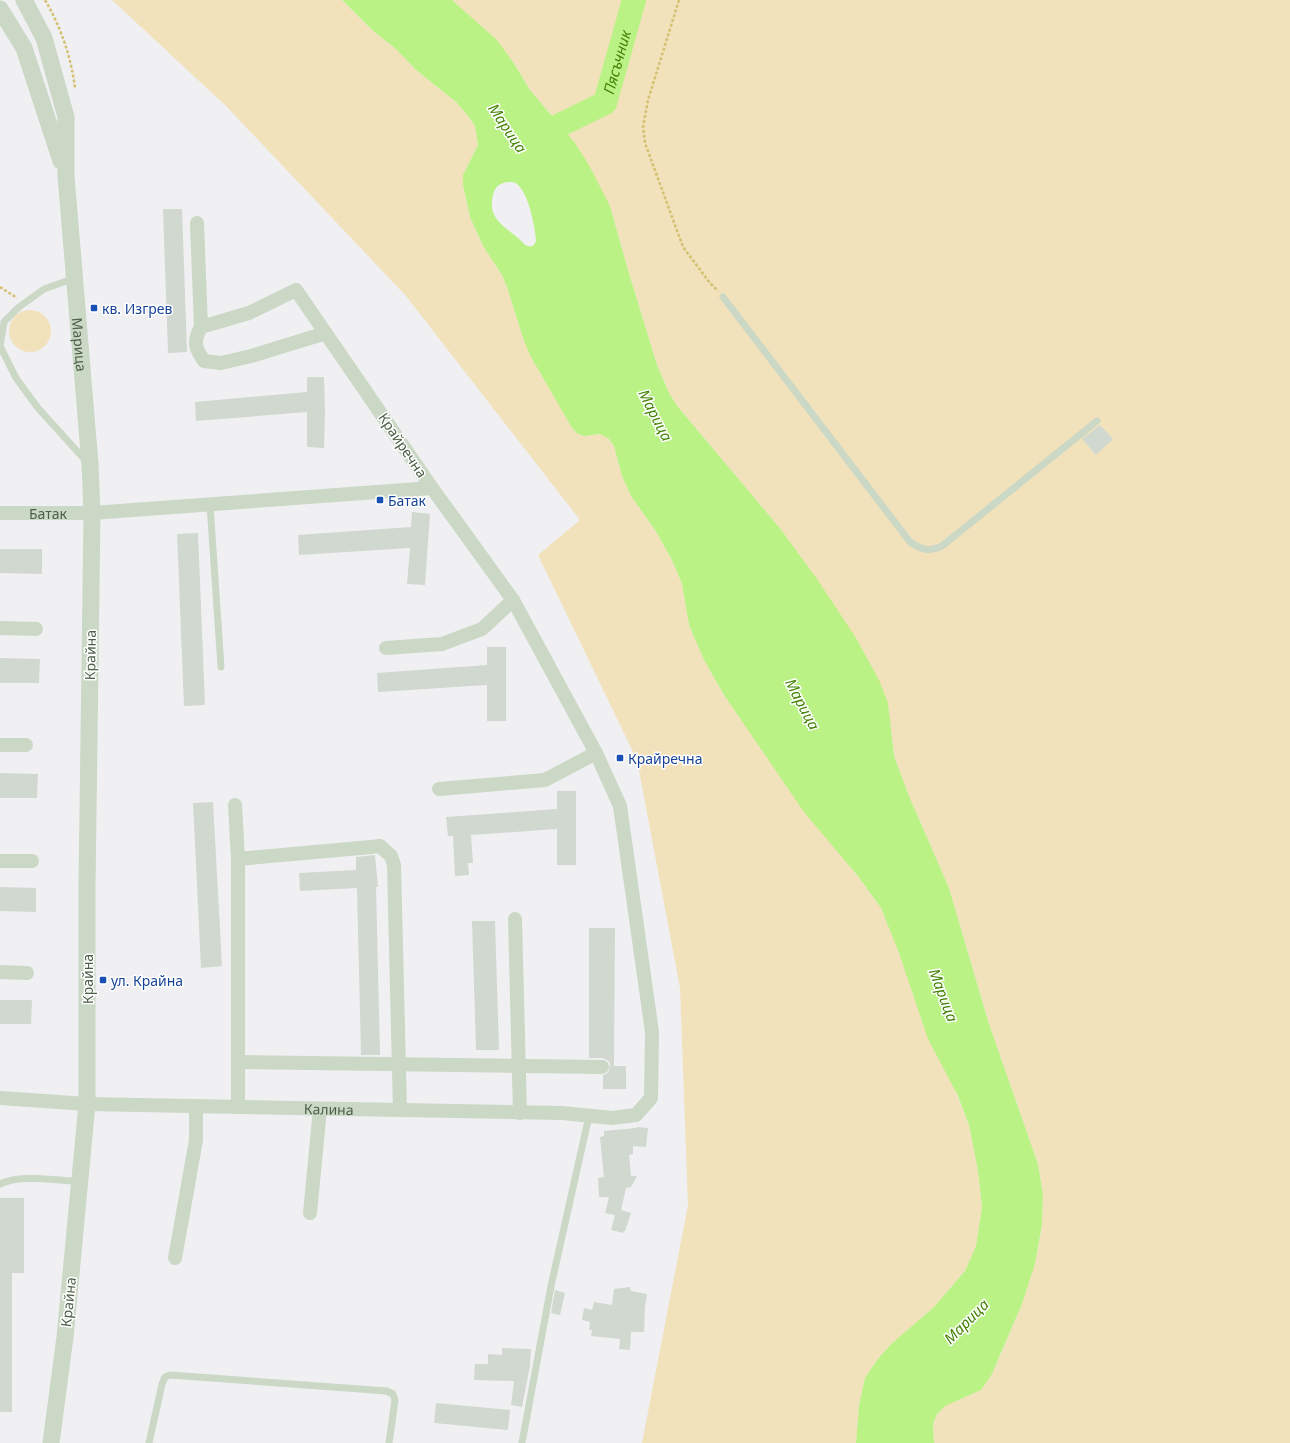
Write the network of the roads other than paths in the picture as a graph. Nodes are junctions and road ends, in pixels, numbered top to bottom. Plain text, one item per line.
1 (24, 0) edge
2 (0, 9) edge
3 (66, 176) junction
4 (196, 224) dead end
5 (75, 278) junction
6 (723, 297) road end
7 (201, 327) junction
8 (326, 333) junction
9 (1097, 421) dead end
10 (90, 464) junction
11 (432, 488) junction
12 (210, 505) junction
13 (0, 513) edge
14 (92, 514) junction
15 (513, 600) junction
16 (0, 628) edge
17 (36, 629) dead end
18 (386, 648) dead end
19 (221, 667) dead end
20 (0, 745) edge
21 (26, 745) dead end
22 (596, 753) junction
23 (439, 789) dead end
24 (235, 805) dead end
25 (238, 859) junction
26 (0, 861) edge
27 (32, 861) dead end
28 (514, 919) dead end
29 (0, 972) edge
30 (27, 973) dead end
31 (238, 1062) junction
32 (399, 1064) junction
33 (518, 1065) junction
34 (602, 1066) dead end
35 (0, 1098) edge
36 (651, 1098) joint
37 (87, 1104) junction
38 (196, 1106) junction
39 (238, 1107) junction
40 (320, 1109) junction
41 (400, 1110) junction
42 (520, 1113) junction
43 (589, 1116) junction
44 (80, 1182) junction
45 (0, 1184) edge
46 (310, 1213) dead end
47 (175, 1258) dead end
48 (51, 1443) edge
49 (148, 1443) edge
50 (389, 1443) edge
51 (522, 1443) edge

1 - 3 street, Марица
2 - 3 street, Марица
3 - 5 street, Марица
4 - 7 street
5 - 10 street, Марица
5 - 10 lane
6 - 9 lane
7 - 8 street, Крайречна
7 - 8 street
8 - 11 street, Крайречна
10 - 14 street, Марица
11 - 12 street, Батак
11 - 15 street, Крайречна
12 - 14 street, Батак
12 - 19 lane
13 - 14 street, Батак
14 - 37 street, Крайна
15 - 18 street
15 - 22 street, Крайречна
16 - 17 street
20 - 21 street
22 - 23 street
22 - 36 street, Крайречна
24 - 25 street
25 - 31 street
25 - 32 street
26 - 27 street
28 - 33 street
29 - 30 street
31 - 32 street
31 - 39 street
32 - 33 street
32 - 41 street
33 - 34 street
33 - 42 street
35 - 37 street, Калина
36 - 43 street, Калина
37 - 38 street, Калина
37 - 44 street, Крайна
38 - 39 street, Калина
38 - 47 street
39 - 40 street, Калина
40 - 41 street, Калина
40 - 46 street
41 - 42 street, Калина
42 - 43 street, Калина
43 - 51 lane
44 - 45 lane
44 - 48 street, Крайна
49 - 50 lane

